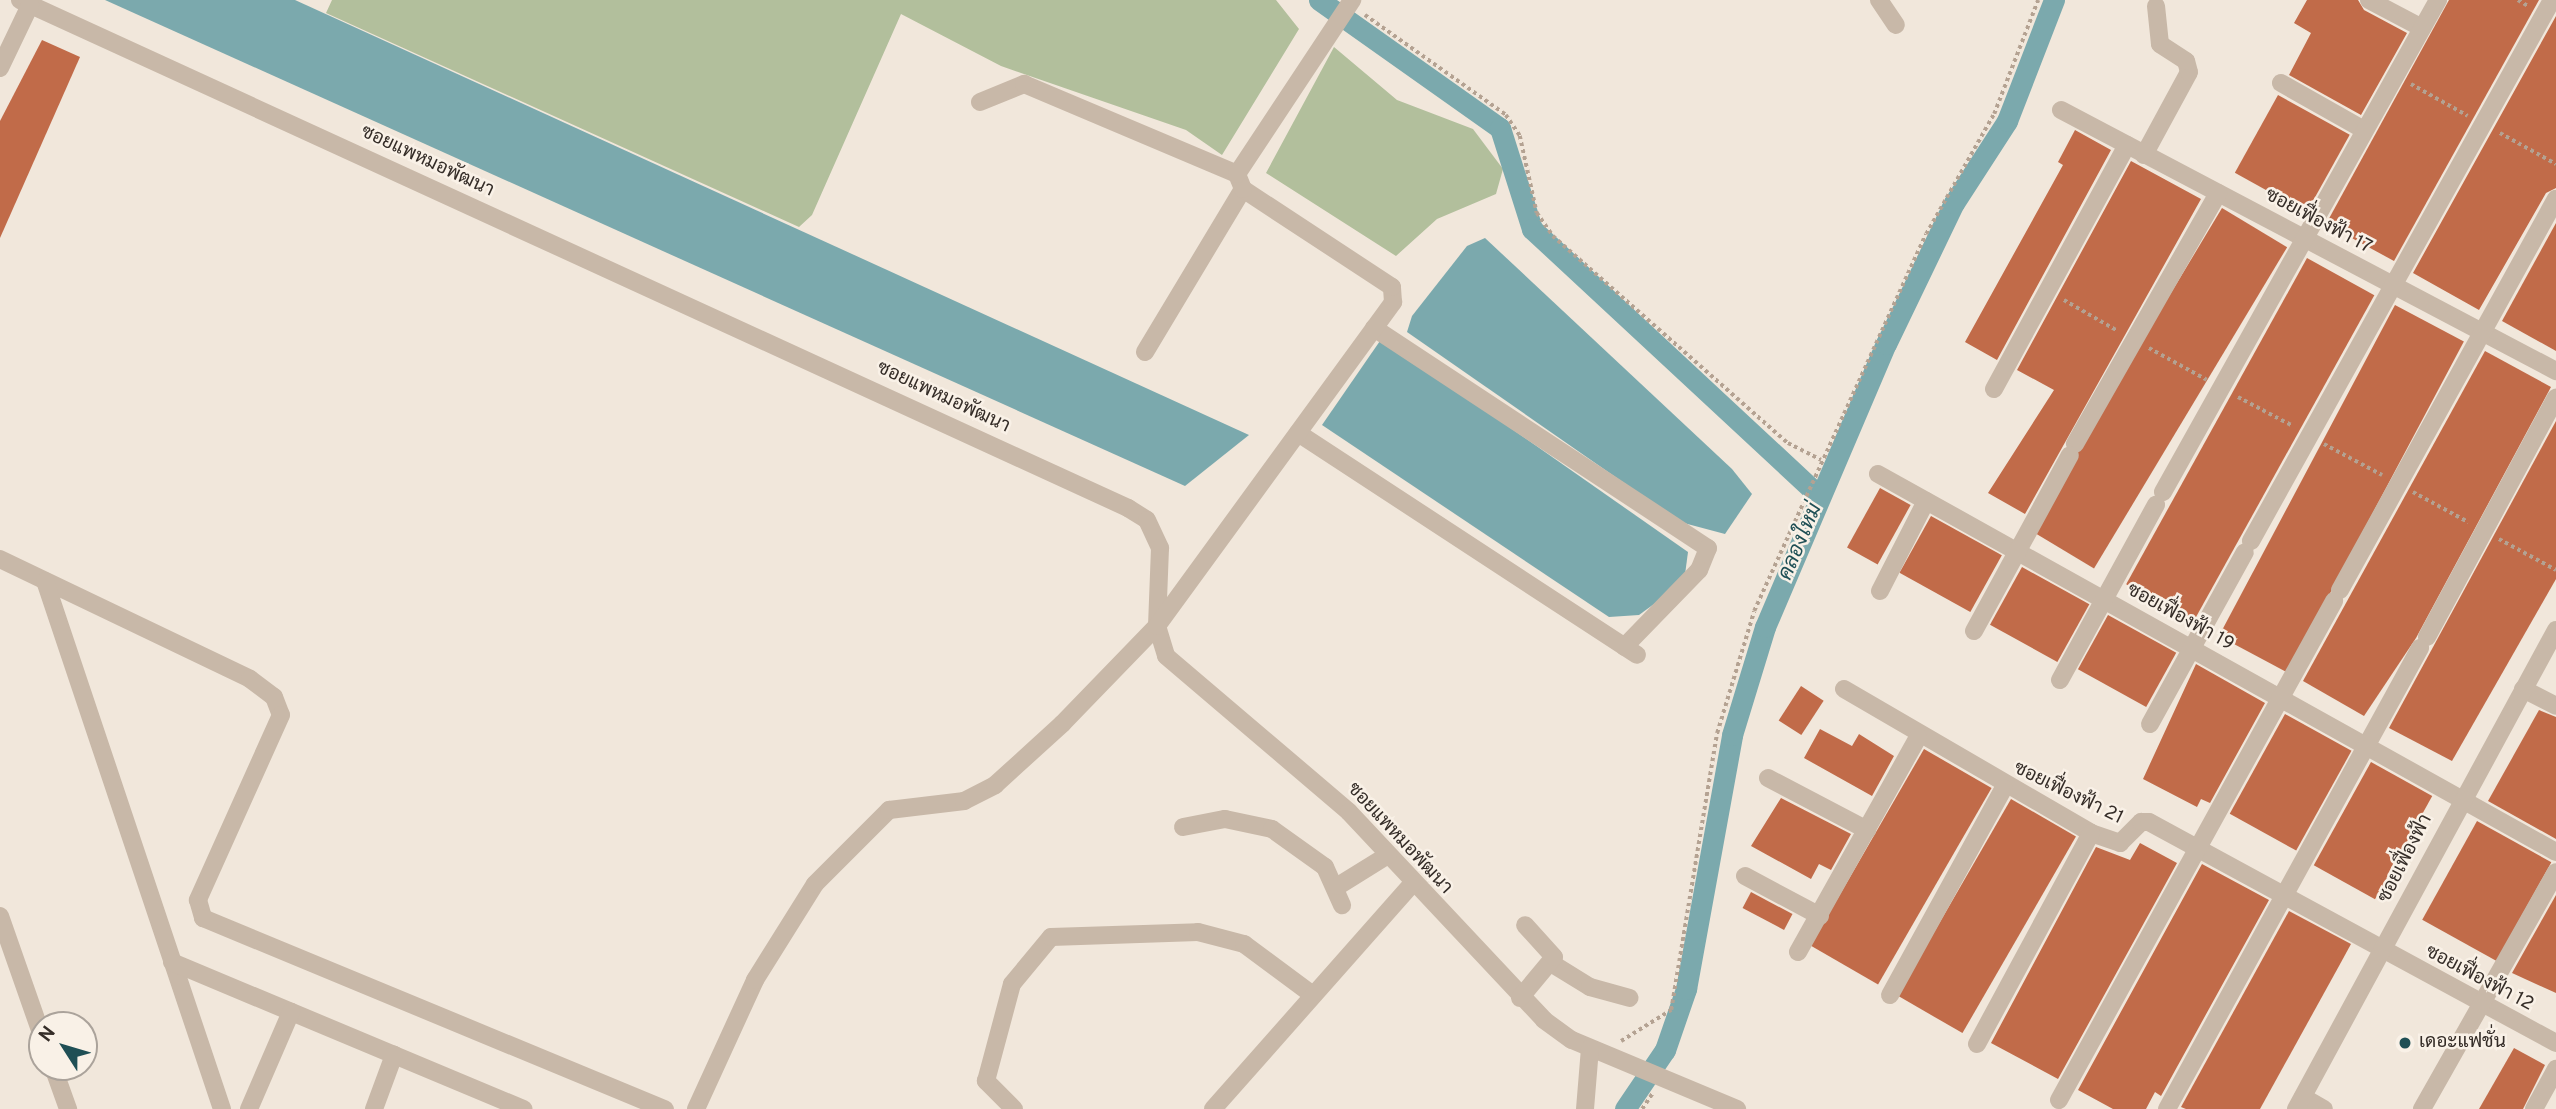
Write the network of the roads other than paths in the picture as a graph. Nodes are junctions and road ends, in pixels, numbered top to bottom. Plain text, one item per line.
1 (1879, 0) edge
2 (2369, 0) edge
3 (2438, 0) edge
4 (2552, 0) edge
5 (25, 2) edge
6 (1349, 5) edge
7 (2156, 6) dead end
8 (1896, 25) dead end
9 (2422, 28) junction
10 (0, 68) edge
11 (2281, 83) dead end
12 (980, 102) dead end
13 (2061, 110) dead end
14 (2364, 130) junction
15 (2127, 145) junction
16 (2144, 155) junction
17 (1240, 181) junction
18 (2218, 193) junction
19 (2556, 199) edge
20 (2305, 239) junction
21 (2394, 286) junction
22 (1374, 328) junction
23 (2482, 332) junction
24 (1145, 352) dead end
25 (2556, 371) edge
26 (1994, 389) dead end
27 (2556, 397) edge
28 (1298, 433) junction
29 (1878, 474) dead end
30 (1926, 501) junction
31 (2017, 552) junction
32 (0, 559) edge
33 (45, 581) junction
34 (1880, 592) dead end
35 (2104, 600) junction
36 (1157, 626) junction
37 (2556, 630) edge
38 (1974, 631) dead end
39 (2191, 648) junction
40 (2060, 680) dead end
41 (2523, 689) junction
42 (1844, 690) dead end
43 (2280, 698) junction
44 (2556, 706) edge
45 (2150, 724) dead end
46 (1918, 737) junction
47 (2366, 746) junction
48 (1768, 778) dead end
49 (2004, 788) junction
50 (2461, 799) junction
51 (1182, 827) dead end
52 (1867, 830) junction
53 (2091, 833) junction
54 (2197, 849) junction
55 (1385, 851) junction
56 (2556, 852) edge
57 (2556, 872) edge
58 (1745, 876) dead end
59 (1412, 884) junction
60 (1338, 886) junction
61 (2283, 897) junction
62 (1342, 905) dead end
63 (1820, 916) junction
64 (1525, 925) dead end
65 (2, 928) edge
66 (1798, 952) dead end
67 (2382, 952) junction
68 (173, 962) junction
69 (1551, 963) junction
70 (1313, 995) junction
71 (1890, 995) dead end
72 (1520, 998) junction
73 (1630, 998) dead end
74 (2483, 1003) junction
75 (33, 1011) edge
76 (291, 1012) junction
77 (2556, 1043) edge
78 (1977, 1044) dead end
79 (1595, 1050) junction
80 (394, 1055) junction
81 (2556, 1069) edge
82 (58, 1081) edge
83 (2059, 1100) dead end
84 (2300, 1103) edge
85 (495, 1104) edge
86 (68, 1109) edge
87 (222, 1109) edge
88 (249, 1109) edge
89 (374, 1109) edge
90 (523, 1109) edge
91 (666, 1109) edge
92 (696, 1109) edge
93 (1014, 1109) edge
94 (1213, 1109) edge
95 (1585, 1109) edge
96 (1737, 1109) edge
97 (2167, 1109) edge
98 (2324, 1109) edge
99 (2422, 1109) edge
100 (2534, 1109) edge

1 - 8 street
2 - 9 street
3 - 9 street
4 - 21 street
5 - 10 street
5 - 36 street, ซอยแพหมอพัฒนา
6 - 17 street
7 - 16 street
9 - 14 street
11 - 14 street
12 - 17 street
13 - 15 street, ซอยเฟื่องฟ้า 17
14 - 20 street
15 - 16 street, ซอยเฟื่องฟ้า 17
15 - 26 street
16 - 18 street, ซอยเฟื่องฟ้า 17
17 - 22 street
17 - 24 street
18 - 20 street, ซอยเฟื่องฟ้า 17
18 - 31 street
19 - 23 street
20 - 21 street, ซอยเฟื่องฟ้า 17
20 - 35 street
21 - 23 street, ซอยเฟื่องฟ้า 17
21 - 39 street
22 - 28 street
22 - 28 street
23 - 25 street, ซอยเฟื่องฟ้า 17
23 - 43 street
27 - 47 street
28 - 36 street
29 - 30 street, ซอยเฟื่องฟ้า 19
30 - 31 street, ซอยเฟื่องฟ้า 19
30 - 34 street
31 - 35 street, ซอยเฟื่องฟ้า 19
31 - 38 street
32 - 33 street
33 - 68 street
33 - 91 street
35 - 39 street, ซอยเฟื่องฟ้า 19
35 - 40 street
36 - 55 street, ซอยแพหมอพัฒนา
36 - 92 street
37 - 41 street, ซอยเฟื่องฟ้า
39 - 43 street, ซอยเฟื่องฟ้า 19
39 - 45 street
41 - 44 street
41 - 50 street, ซอยเฟื่องฟ้า
42 - 46 street, ซอยเฟื่องฟ้า 21
43 - 47 street, ซอยเฟื่องฟ้า 19
43 - 54 street
46 - 49 street, ซอยเฟื่องฟ้า 21
46 - 52 street
47 - 50 street, ซอยเฟื่องฟ้า 19
47 - 61 street
48 - 52 street
49 - 53 street, ซอยเฟื่องฟ้า 21
49 - 71 street
50 - 56 street, ซอยเฟื่องฟ้า 19
50 - 67 street, ซอยเฟื่องฟ้า
51 - 60 street
52 - 63 street
53 - 54 street, ซอยเฟื่องฟ้า 21
53 - 78 street
54 - 61 street, ซอยเฟื่องฟ้า 21
54 - 83 street
55 - 59 street, ซอยแพหมอพัฒนา
55 - 60 street
57 - 74 street
58 - 63 street
59 - 70 street
59 - 72 street, ซอยแพหมอพัฒนา
60 - 62 street
61 - 67 street, ซอยเฟื่องฟ้า 21
61 - 97 street
63 - 66 street
64 - 69 street
65 - 75 street
67 - 74 street, ซอยเฟื่องฟ้า 12
67 - 84 street, ซอยเฟื่องฟ้า
68 - 76 street
68 - 87 street
69 - 72 street
69 - 73 street
70 - 93 street
70 - 94 street
72 - 79 street, ซอยแพหมอพัฒนา
74 - 77 street, ซอยเฟื่องฟ้า 12
74 - 99 street
76 - 80 street
76 - 88 street
79 - 95 street
79 - 96 street, ซอยแพหมอพัฒนา
80 - 85 street
80 - 89 street
81 - 100 street
82 - 86 street
84 - 98 street
85 - 90 street

